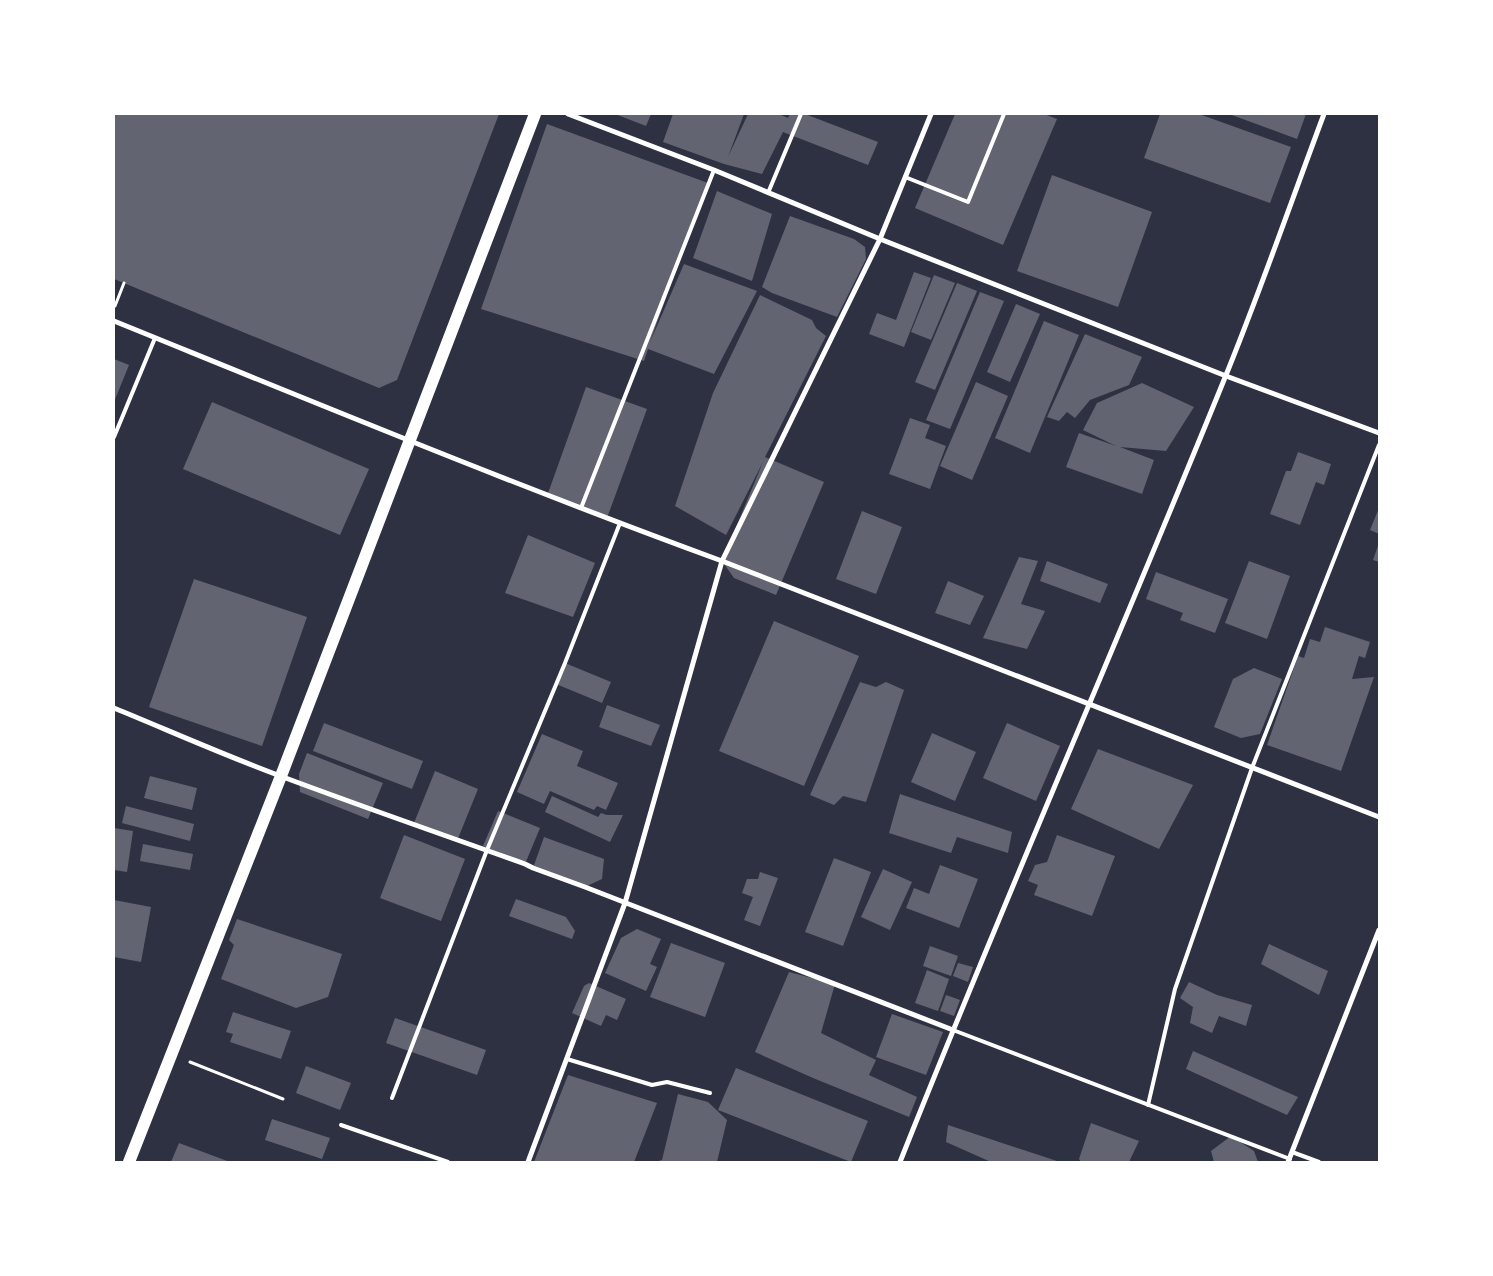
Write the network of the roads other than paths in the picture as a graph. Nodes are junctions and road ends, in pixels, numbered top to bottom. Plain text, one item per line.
1 (535, 114) edge
2 (568, 114) edge
3 (801, 114) edge
4 (930, 114) edge
5 (1004, 114) edge
6 (1324, 114) edge
7 (714, 170) junction
8 (905, 177) junction
9 (768, 193) junction
10 (880, 239) junction
11 (114, 321) edge
12 (155, 338) junction
13 (1226, 376) junction
14 (1379, 433) edge
15 (114, 437) edge
16 (410, 442) junction
17 (1379, 445) edge
18 (581, 508) junction
19 (620, 523) junction
20 (722, 561) junction
21 (1090, 705) junction
22 (114, 708) edge
23 (1252, 768) junction
24 (281, 776) junction
25 (1379, 817) edge
26 (487, 850) junction
27 (626, 903) junction
28 (1379, 930) edge
29 (952, 1030) junction
30 (567, 1059) junction
31 (710, 1093) dead end
32 (392, 1098) dead end
33 (1148, 1105) junction
34 (341, 1125) dead end
35 (1292, 1152) junction
36 (1289, 1160) edge
37 (130, 1162) edge
38 (448, 1162) edge
39 (528, 1162) edge
40 (900, 1162) edge
41 (1319, 1162) edge

1 - 16 main road
2 - 7 street
3 - 9 lane
4 - 8 street
5 - 8 lane
6 - 13 street
7 - 9 street
7 - 18 lane
8 - 10 street
9 - 10 street
10 - 13 street
10 - 20 street
11 - 12 street
12 - 15 lane
12 - 16 street
13 - 14 street
13 - 21 street
16 - 18 street
16 - 24 main road
17 - 23 lane
18 - 19 street
19 - 20 street
19 - 26 lane
20 - 21 street
20 - 27 street
21 - 23 street
21 - 29 street
22 - 24 street
23 - 25 street
23 - 33 lane
24 - 26 street
24 - 37 main road
26 - 27 street
26 - 32 lane
27 - 29 street
27 - 30 street
28 - 35 street
29 - 33 lane
29 - 40 street
30 - 31 lane
30 - 39 street
33 - 36 lane
34 - 38 lane
35 - 36 street
35 - 41 lane

